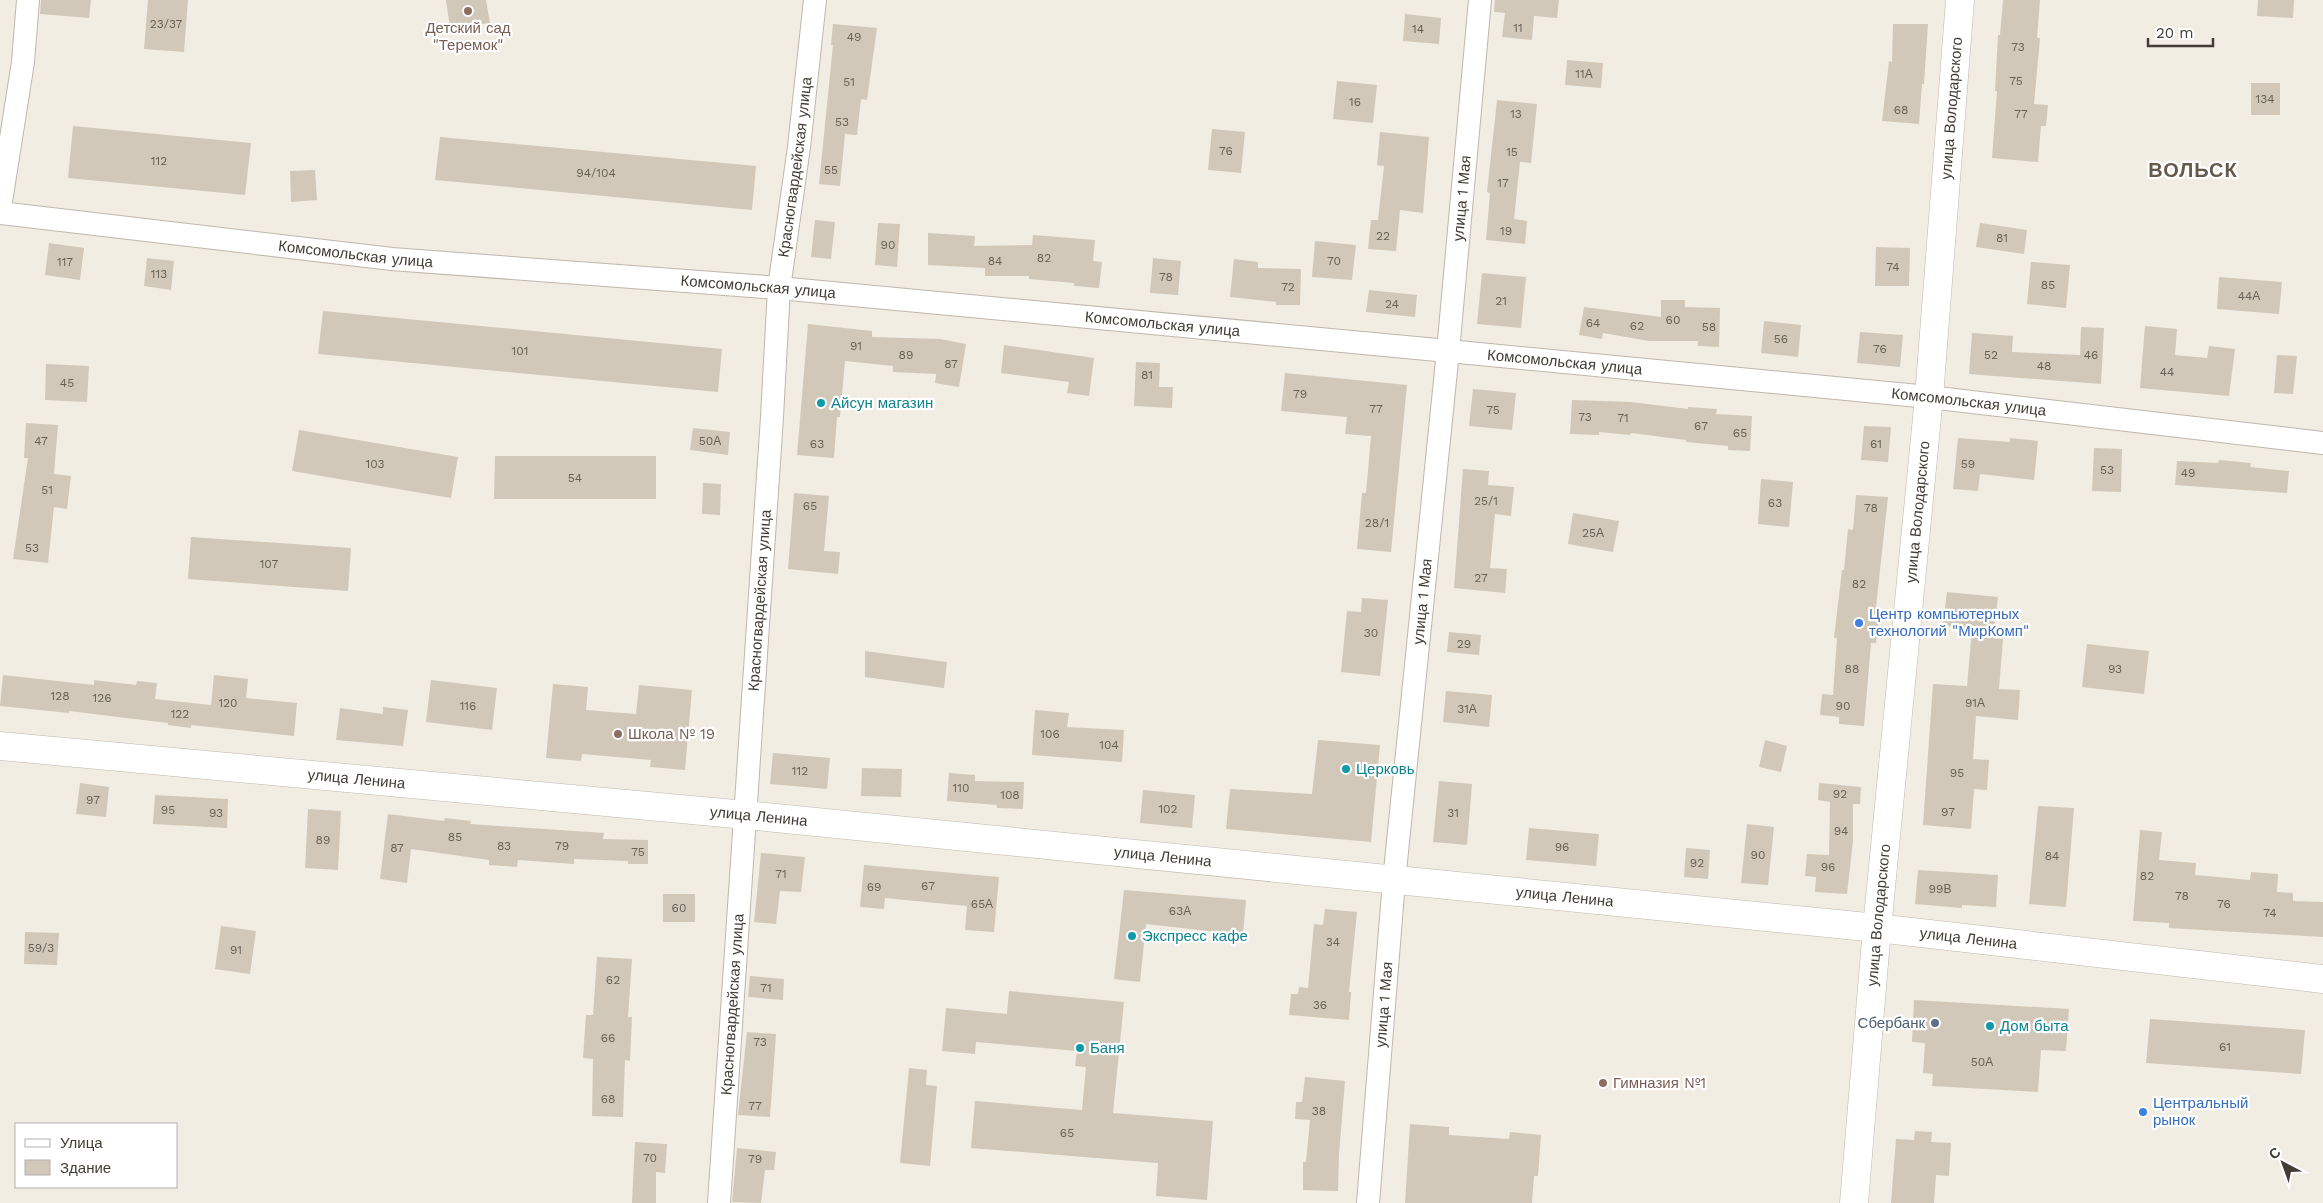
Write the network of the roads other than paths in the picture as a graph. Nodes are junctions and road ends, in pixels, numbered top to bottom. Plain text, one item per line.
1 (28, 0) edge
2 (815, 0) edge
3 (1480, 0) edge
4 (1960, 0) edge
5 (0, 208) edge
6 (0, 213) edge
7 (779, 288) junction
8 (1448, 351) junction
9 (1929, 397) junction
10 (2323, 443) edge
11 (0, 746) edge
12 (746, 815) junction
13 (1394, 882) junction
14 (1877, 928) junction
15 (2323, 979) edge
16 (719, 1203) edge
17 (1368, 1203) edge
18 (1854, 1203) edge

1 - 5 street
2 - 7 street, Красногвардейская улица
3 - 8 street, улица 1 Мая
4 - 9 street, улица Володарского
6 - 7 street, Комсомольская улица
7 - 8 street, Комсомольская улица
7 - 12 street, Красногвардейская улица
8 - 9 street, Комсомольская улица
8 - 13 street, улица 1 Мая
9 - 10 street, Комсомольская улица
9 - 14 street, улица Володарского
11 - 12 street, улица Ленина
12 - 13 street, улица Ленина
12 - 16 street, Красногвардейская улица
13 - 14 street, улица Ленина
13 - 17 street, улица 1 Мая
14 - 15 street, улица Ленина
14 - 18 street, улица Володарского

